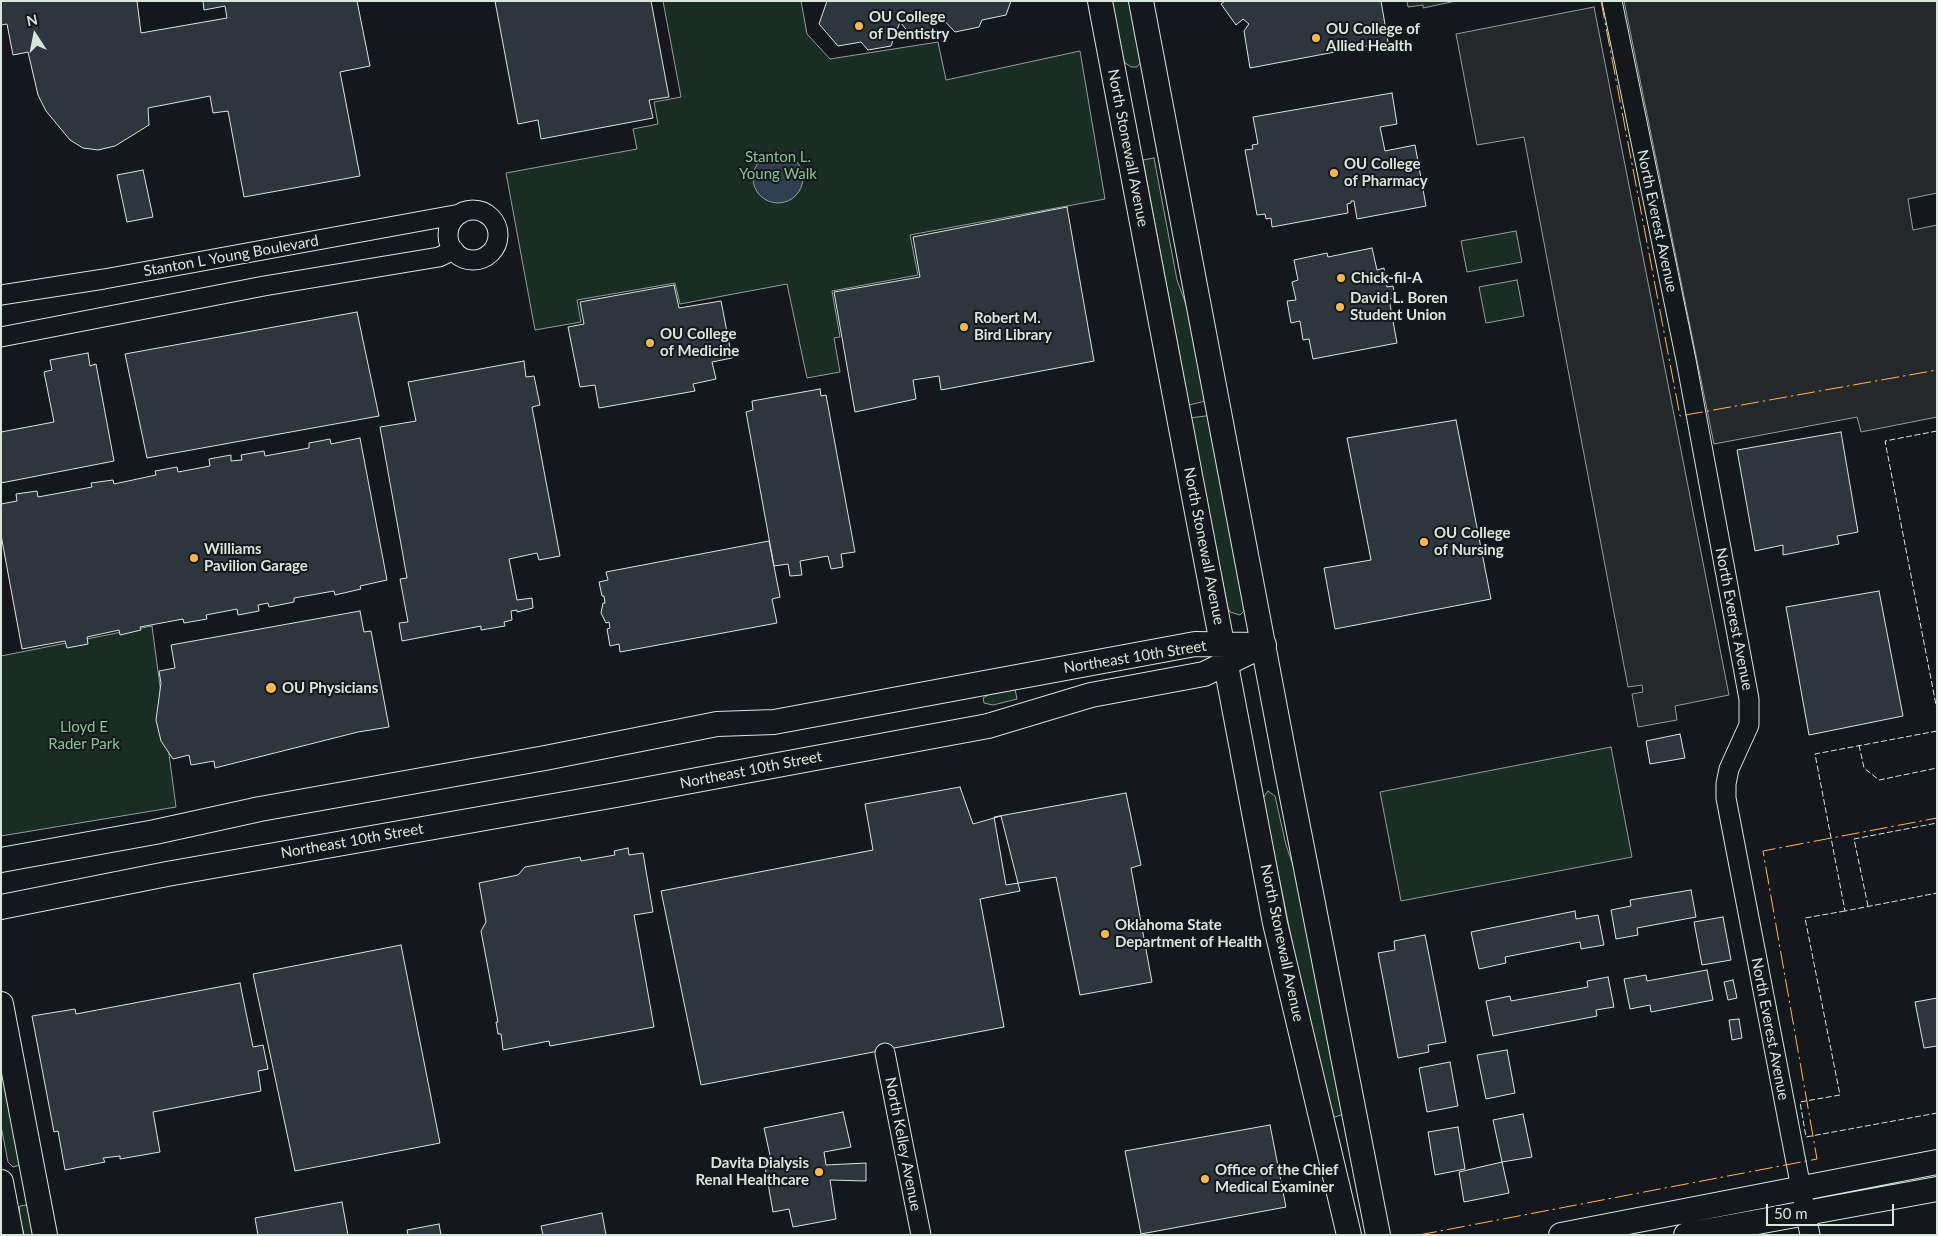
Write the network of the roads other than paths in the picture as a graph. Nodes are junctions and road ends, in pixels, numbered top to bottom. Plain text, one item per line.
1 (1100, 1) edge
2 (1142, 1) edge
3 (1612, 1) edge
4 (460, 214) junction
5 (454, 250) junction
6 (1, 295) edge
7 (1, 337) edge
8 (1264, 644) junction
9 (1224, 653) junction
10 (1, 860) edge
11 (1, 907) edge
12 (1, 1004) edge
13 (886, 1053) dead end
14 (1937, 1162) edge
15 (1, 1182) edge
16 (1937, 1188) edge
17 (1801, 1189) junction
18 (1808, 1224) edge
19 (12, 1235) edge
20 (45, 1235) edge
21 (921, 1235) edge
22 (1349, 1235) edge
23 (1378, 1235) edge
24 (1561, 1235) edge
25 (1686, 1235) edge

1 - 9 main road, North Stonewall Avenue
2 - 8 main road
3 - 17 street, North Everest Avenue
4 - 5 street
4 - 5 street
4 - 6 street, Stanton L Young Boulevard
5 - 7 street
8 - 9 main road, Northeast 10th Street
8 - 23 main road
9 - 10 main road, Northeast 10th Street
9 - 11 main road, Northeast 10th Street
9 - 22 main road, North Stonewall Avenue
12 - 20 main road
13 - 21 street, North Kelley Avenue
14 - 17 main road
15 - 19 main road
16 - 18 main road
17 - 18 street, North Everest Avenue
17 - 24 main road
18 - 25 main road

